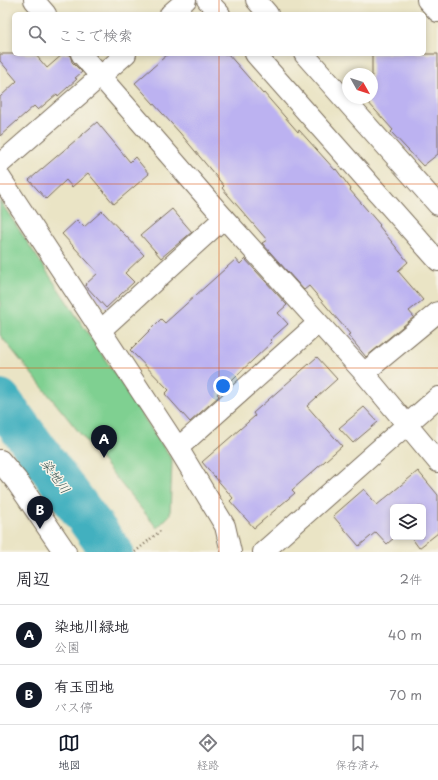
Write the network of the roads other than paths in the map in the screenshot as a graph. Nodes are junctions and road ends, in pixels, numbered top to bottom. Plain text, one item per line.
1 (34, 0) edge
2 (186, 0) edge
3 (207, 0) edge
4 (256, 0) edge
5 (427, 0) edge
6 (44, 12) edge
7 (172, 12) edge
8 (218, 12) edge
9 (266, 12) edge
10 (438, 12) edge
11 (83, 56) edge
12 (124, 56) edge
13 (257, 56) edge
14 (306, 56) edge
15 (101, 77) junction
16 (0, 164) edge
17 (0, 177) edge
18 (438, 205) edge
19 (224, 218) junction
20 (438, 261) edge
21 (438, 312) edge
22 (318, 323) junction
23 (101, 330) junction
24 (364, 373) junction
25 (438, 397) edge
26 (406, 424) junction
27 (178, 448) junction
28 (0, 461) edge
29 (438, 462) edge
30 (65, 552) edge
31 (231, 552) edge
32 (262, 552) edge

1 - 6 street
2 - 7 street
3 - 8 street
4 - 9 street
5 - 10 street
11 - 15 street
12 - 15 street
13 - 20 street
14 - 18 street
15 - 16 street
15 - 19 street
17 - 23 street
19 - 22 street
19 - 23 street
21 - 24 street
22 - 24 street
22 - 27 street
23 - 27 street
24 - 26 street
25 - 26 street
26 - 29 street
26 - 32 street
27 - 31 street
28 - 30 street

